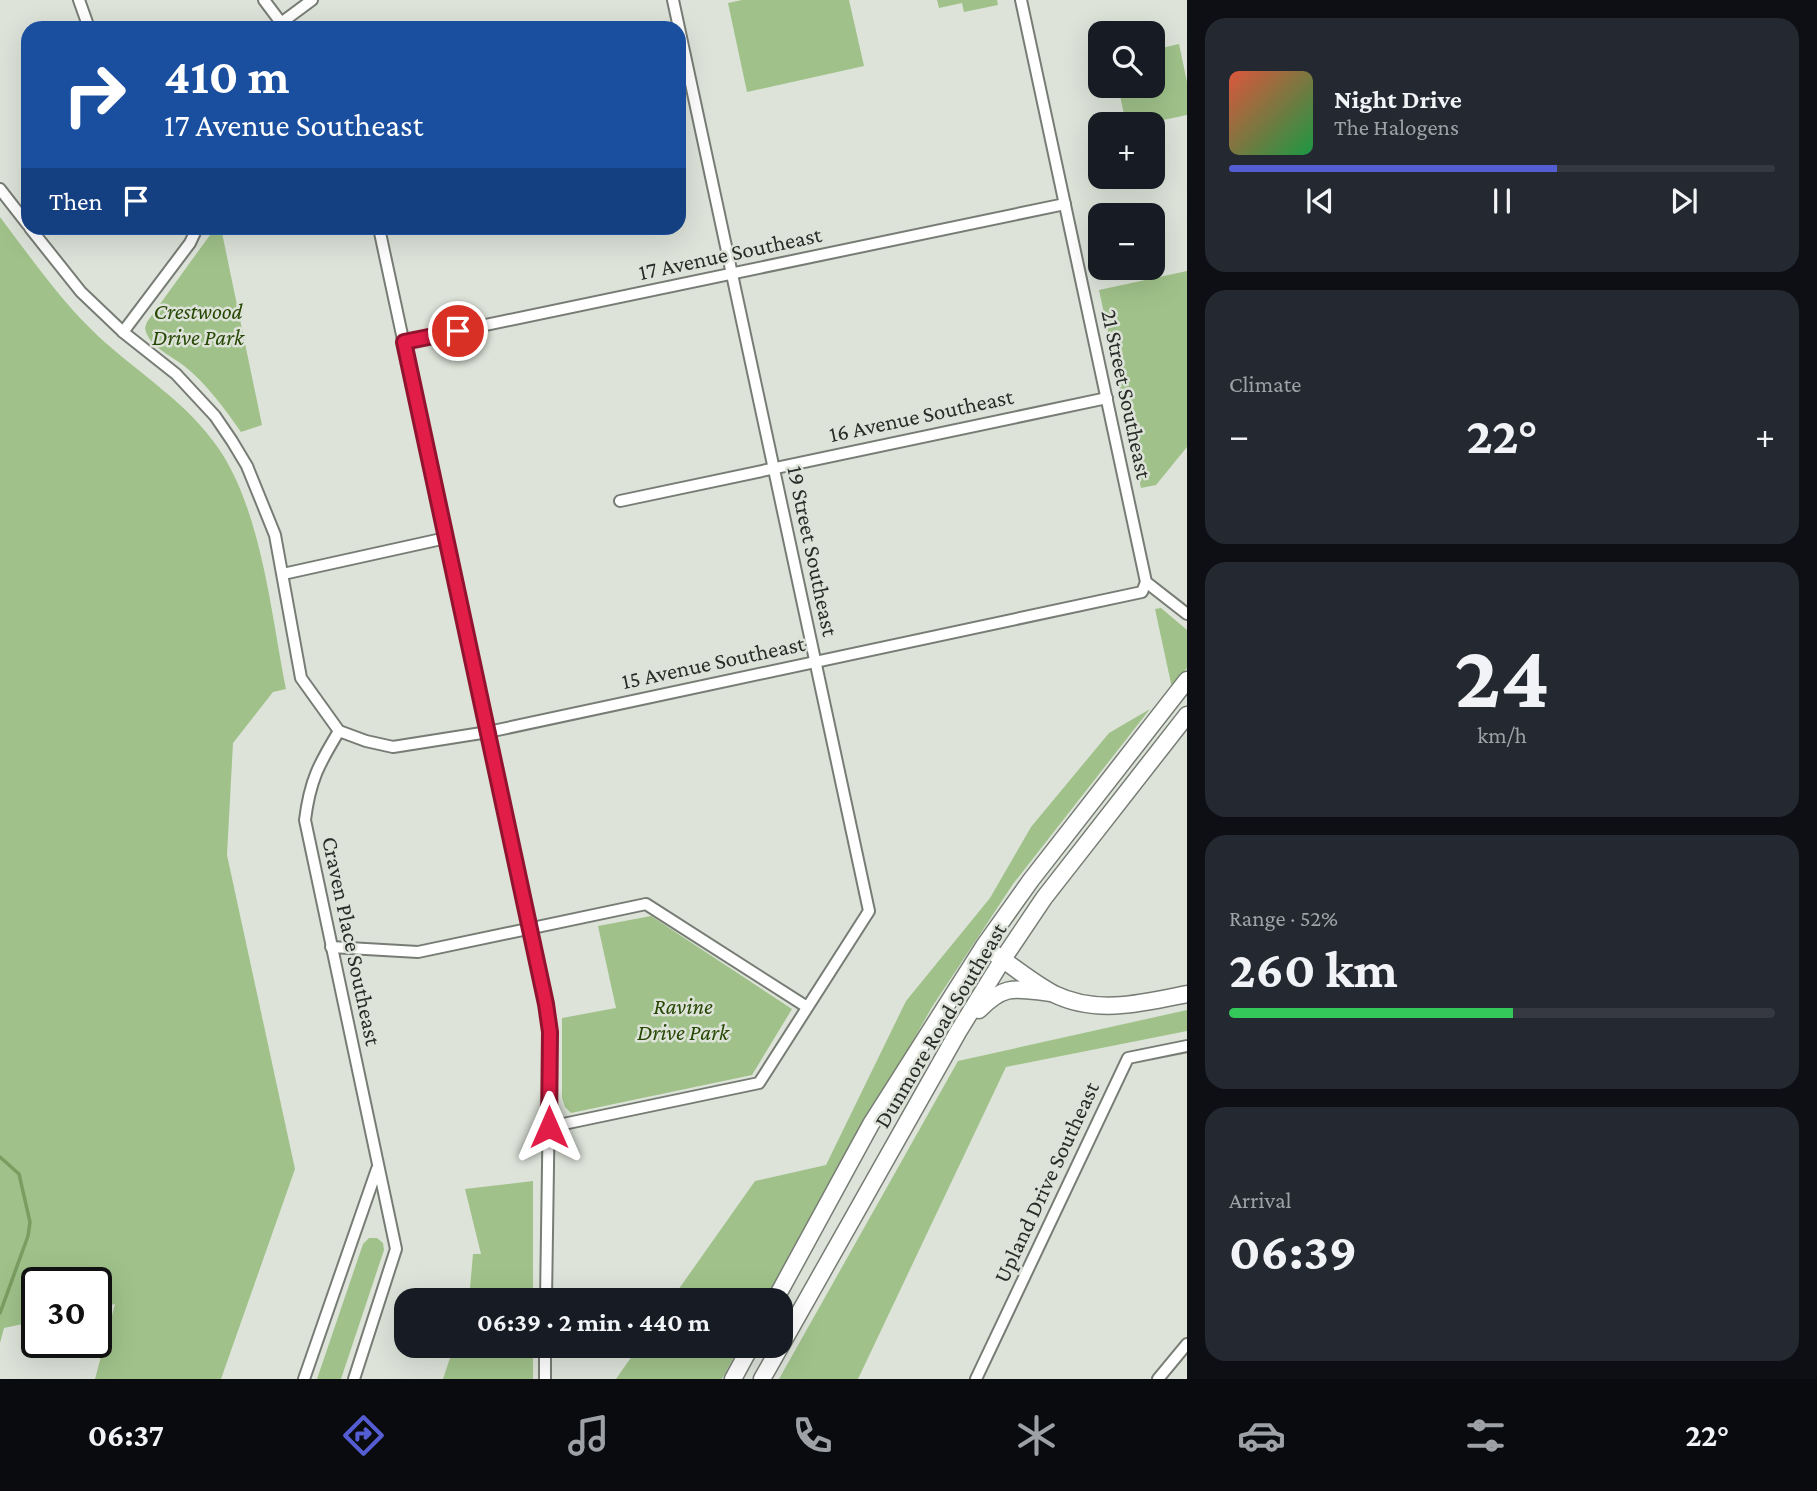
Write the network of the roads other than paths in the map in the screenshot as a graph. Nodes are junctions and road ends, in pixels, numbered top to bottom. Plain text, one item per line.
1 (79, 0) edge
2 (264, 0) edge
3 (312, 0) edge
4 (673, 0) edge
5 (1021, 0) edge
6 (86, 21) edge
7 (279, 21) edge
8 (289, 21) edge
9 (676, 21) edge
10 (686, 84) edge
11 (0, 189) edge
12 (1065, 204) junction
13 (21, 216) edge
14 (36, 235) edge
15 (194, 235) edge
16 (381, 235) edge
17 (732, 274) junction
18 (123, 332) junction
19 (404, 342) junction
20 (1107, 398) junction
21 (773, 467) junction
22 (620, 501) dead end
23 (446, 538) junction
24 (283, 574) junction
25 (1146, 582) junction
26 (1187, 614) edge
27 (815, 662) junction
28 (1187, 680) edge
29 (1187, 715) edge
30 (339, 731) junction
31 (488, 732) junction
32 (530, 929) junction
33 (984, 946) junction
34 (331, 947) junction
35 (1003, 959) junction
36 (1054, 994) junction
37 (1187, 994) edge
38 (807, 1007) junction
39 (958, 1032) junction
40 (1187, 1046) edge
41 (549, 1127) junction
42 (378, 1166) junction
43 (546, 1288) edge
44 (782, 1288) edge
45 (1187, 1344) edge
46 (545, 1358) edge
47 (744, 1358) edge
48 (304, 1379) edge
49 (354, 1379) edge
50 (545, 1379) edge
51 (733, 1379) edge
52 (762, 1379) edge
53 (975, 1379) edge
54 (1158, 1379) edge

1 - 6 street
2 - 7 street
3 - 8 street
4 - 9 street, 19 Street Southeast
5 - 12 street, 21 Street Southeast
10 - 17 street, 19 Street Southeast
11 - 13 street
12 - 17 street, 17 Avenue Southeast
12 - 20 street, 21 Street Southeast
14 - 18 street
15 - 18 street
16 - 19 street
17 - 19 street, 17 Avenue Southeast
17 - 21 street, 19 Street Southeast
18 - 24 street
19 - 23 street
20 - 21 street, 16 Avenue Southeast
20 - 25 street, 21 Street Southeast
21 - 22 street, 16 Avenue Southeast
21 - 27 street, 19 Street Southeast
23 - 24 street
23 - 31 street
24 - 30 street
25 - 26 street
25 - 27 street, 15 Avenue Southeast
27 - 31 street, 15 Avenue Southeast
27 - 38 street, 19 Street Southeast
28 - 33 main road, Dunmore Road Southeast
29 - 35 main road, Dunmore Road Southeast
30 - 31 street, 15 Avenue Southeast
30 - 34 street, Craven Place Southeast
31 - 32 street
32 - 34 street
32 - 38 street
32 - 41 street
33 - 35 main road
33 - 44 main road, Dunmore Road Southeast
34 - 42 street, Craven Place Southeast
35 - 36 main road
35 - 39 main road, Dunmore Road Southeast
36 - 37 main road
36 - 39 main road
38 - 41 street, 19 Street Southeast
39 - 52 main road, Dunmore Road Southeast
40 - 53 street, Upland Drive Southeast
41 - 43 street
42 - 48 street
42 - 49 street, Craven Place Southeast
45 - 54 street
46 - 50 street
47 - 51 main road

